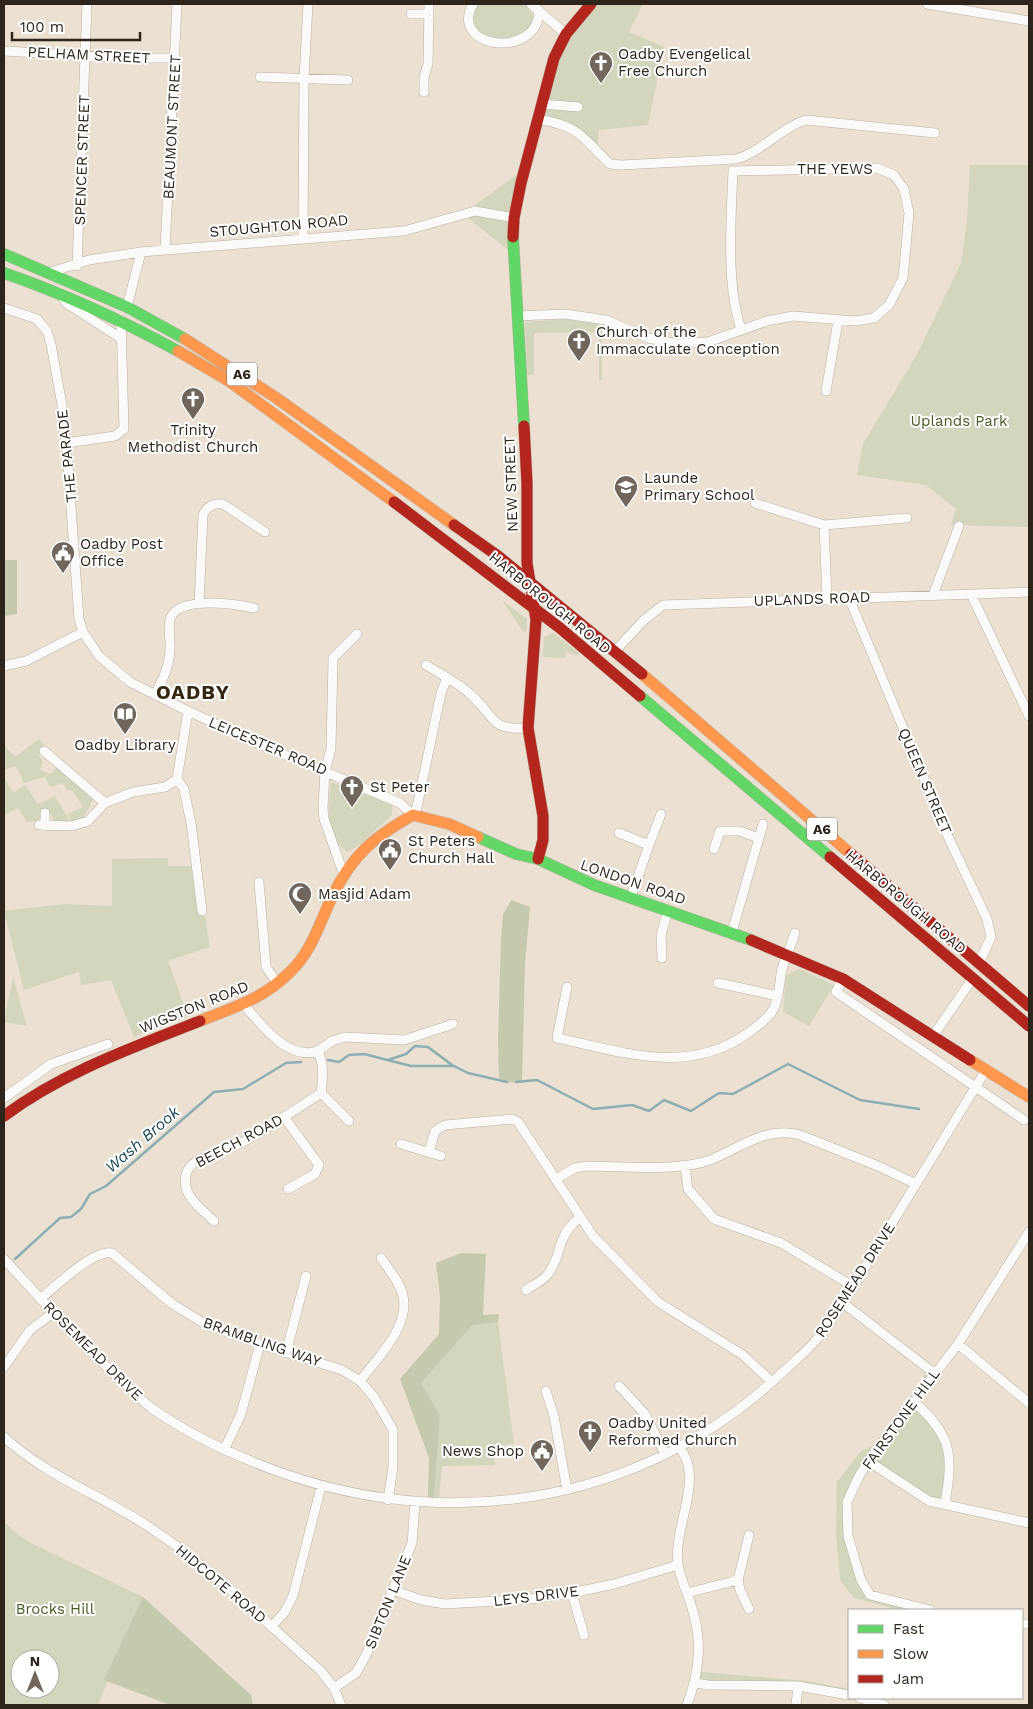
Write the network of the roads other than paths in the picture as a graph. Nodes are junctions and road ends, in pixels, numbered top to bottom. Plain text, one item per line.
1 (87, 4) edge
2 (177, 4) edge
3 (308, 4) edge
4 (429, 4) edge
5 (473, 4) edge
6 (531, 4) edge
7 (591, 4) edge
8 (927, 4) edge
9 (539, 11) junction
10 (410, 14) dead end
11 (428, 14) junction
12 (1029, 21) edge
13 (566, 34) junction
14 (4, 51) edge
15 (86, 55) junction
16 (175, 58) junction
17 (260, 77) dead end
18 (304, 79) junction
19 (348, 80) dead end
20 (424, 92) dead end
21 (542, 104) junction
22 (578, 107) dead end
23 (538, 119) junction
24 (934, 132) dead end
25 (514, 218) junction
26 (303, 238) junction
27 (166, 250) junction
28 (141, 252) junction
29 (4, 254) edge
30 (4, 263) edge
31 (77, 266) junction
32 (4, 273) edge
33 (46, 274) junction
34 (59, 292) junction
35 (127, 307) junction
36 (4, 308) edge
37 (517, 316) junction
38 (121, 320) junction
39 (838, 321) junction
40 (742, 329) junction
41 (122, 339) junction
42 (826, 391) dead end
43 (66, 444) junction
44 (383, 473) junction
45 (755, 503) dead end
46 (426, 504) junction
47 (907, 518) dead end
48 (824, 525) junction
49 (959, 526) dead end
50 (265, 532) dead end
51 (446, 546) junction
52 (1029, 592) edge
53 (532, 594) junction
54 (971, 594) junction
55 (933, 595) junction
56 (827, 598) junction
57 (849, 598) junction
58 (199, 604) junction
59 (254, 608) dead end
60 (83, 632) junction
61 (357, 634) dead end
62 (615, 651) junction
63 (591, 655) junction
64 (603, 656) junction
65 (426, 665) dead end
66 (4, 666) edge
67 (614, 666) junction
68 (447, 678) junction
69 (155, 695) junction
70 (1027, 706) edge
71 (188, 711) junction
72 (1029, 716) edge
73 (528, 728) junction
74 (689, 736) junction
75 (44, 751) dead end
76 (325, 771) junction
77 (177, 779) junction
78 (105, 804) junction
79 (45, 813) dead end
80 (661, 814) dead end
81 (413, 815) junction
82 (763, 824) dead end
83 (620, 833) dead end
84 (759, 838) junction
85 (649, 845) junction
86 (714, 849) dead end
87 (538, 859) junction
88 (344, 875) junction
89 (258, 882) dead end
90 (631, 897) junction
91 (668, 910) junction
92 (202, 911) dead end
93 (732, 932) junction
94 (795, 933) dead end
95 (788, 954) junction
96 (662, 958) dead end
97 (979, 963) junction
98 (973, 978) junction
99 (843, 980) junction
100 (718, 983) dead end
101 (278, 984) junction
102 (567, 987) dead end
103 (778, 996) junction
104 (244, 1005) junction
105 (1029, 1006) edge
106 (454, 1024) dead end
107 (1029, 1026) edge
108 (933, 1036) junction
109 (108, 1044) dead end
110 (318, 1051) junction
111 (80, 1054) junction
112 (85, 1067) junction
113 (986, 1070) junction
114 (976, 1087) junction
115 (321, 1093) junction
116 (1029, 1096) edge
117 (4, 1098) edge
118 (4, 1116) edge
119 (284, 1117) junction
120 (1024, 1120) dead end
121 (349, 1121) dead end
122 (401, 1144) dead end
123 (429, 1152) junction
124 (441, 1156) dead end
125 (686, 1166) junction
126 (556, 1178) junction
127 (916, 1184) junction
128 (288, 1189) dead end
129 (580, 1217) junction
130 (214, 1221) dead end
131 (1028, 1237) edge
132 (381, 1258) dead end
133 (4, 1259) edge
134 (306, 1276) dead end
135 (854, 1286) junction
136 (526, 1290) dead end
137 (40, 1299) junction
138 (843, 1303) junction
139 (53, 1312) junction
140 (260, 1344) junction
141 (958, 1344) junction
142 (286, 1352) junction
143 (4, 1368) edge
144 (934, 1373) junction
145 (360, 1381) junction
146 (772, 1382) junction
147 (619, 1386) dead end
148 (546, 1391) dead end
149 (914, 1402) junction
150 (1029, 1403) edge
151 (4, 1437) edge
152 (680, 1448) junction
153 (224, 1450) junction
154 (665, 1454) junction
155 (868, 1461) junction
156 (321, 1487) junction
157 (567, 1490) junction
158 (388, 1500) junction
159 (415, 1503) junction
160 (945, 1504) junction
161 (1029, 1523) edge
162 (749, 1535) dead end
163 (678, 1565) junction
164 (738, 1580) junction
165 (393, 1590) junction
166 (572, 1593) junction
167 (687, 1593) junction
168 (749, 1609) dead end
169 (926, 1609) edge
170 (272, 1627) junction
171 (584, 1635) dead end
172 (695, 1683) junction
173 (798, 1686) junction
174 (334, 1688) junction
175 (848, 1695) edge
176 (863, 1699) edge
177 (341, 1705) edge
178 (686, 1705) edge
179 (796, 1705) edge
180 (884, 1705) edge

1 - 15 street, SPENCER STREET
2 - 16 street, BEAUMONT STREET
3 - 18 street
4 - 11 street
5 - 9 street
6 - 9 street
7 - 13 main road
8 - 12 street
9 - 13 street
10 - 11 street
11 - 20 street
13 - 21 main road
14 - 15 street, PELHAM STREET
15 - 16 street, PELHAM STREET
15 - 31 street, SPENCER STREET
16 - 27 street, BEAUMONT STREET
17 - 18 street
18 - 19 street
18 - 26 street
21 - 22 street
21 - 23 main road
23 - 24 street
23 - 25 main road
25 - 26 street, STOUGHTON ROAD
25 - 37 main road, NEW STREET
26 - 27 street, STOUGHTON ROAD
27 - 28 street, STOUGHTON ROAD
28 - 31 street, STOUGHTON ROAD
28 - 35 street
29 - 33 main road, HARBOROUGH ROAD / A6
30 - 34 main road, A6
31 - 33 street, STOUGHTON ROAD
32 - 34 main road, HARBOROUGH ROAD / A6
33 - 35 main road, HARBOROUGH ROAD / A6
34 - 38 main road, HARBOROUGH ROAD / A6
34 - 41 street
35 - 38 main road
35 - 44 main road, HARBOROUGH ROAD / A6
36 - 43 street, THE PARADE
37 - 40 street, THE YEWS
37 - 53 main road, NEW STREET
38 - 41 street
38 - 51 main road, HARBOROUGH ROAD / A6
39 - 40 street, THE YEWS
39 - 40 street, THE YEWS
39 - 42 street
41 - 43 street
43 - 60 street, THE PARADE
44 - 46 main road, HARBOROUGH ROAD / A6
44 - 51 main road
45 - 48 street
46 - 53 main road, HARBOROUGH ROAD / A6
46 - 53 main road, A6
47 - 48 street
48 - 56 street
49 - 55 street
50 - 58 street
51 - 53 main road, HARBOROUGH ROAD / A6
52 - 54 street, UPLANDS ROAD
53 - 62 main road, HARBOROUGH ROAD / A6
53 - 63 main road, HARBOROUGH ROAD / A6
53 - 64 main road, A6
53 - 73 main road, NEW STREET
54 - 55 street, UPLANDS ROAD
54 - 70 street
55 - 57 street, UPLANDS ROAD
56 - 57 street, UPLANDS ROAD
56 - 62 street, UPLANDS ROAD
57 - 97 street, QUEEN STREET
58 - 59 street
58 - 69 street
60 - 66 street
60 - 69 street, LEICESTER ROAD
61 - 76 street
62 - 64 main road
62 - 67 main road
62 - 97 main road, HARBOROUGH ROAD / A6
63 - 64 main road
63 - 74 main road, HARBOROUGH ROAD / A6
64 - 67 main road, A6
65 - 68 street
67 - 74 main road, A6
68 - 73 street
68 - 81 street
69 - 71 street, LEICESTER ROAD
70 - 72 street
71 - 76 street, LEICESTER ROAD
71 - 77 street
73 - 87 main road, NEW STREET
74 - 98 main road, HARBOROUGH ROAD / A6
75 - 78 street
76 - 81 street, LEICESTER ROAD
76 - 88 street
77 - 78 street
77 - 92 street
78 - 79 street
80 - 85 street
81 - 87 main road, LONDON ROAD
81 - 88 main road, WIGSTON ROAD
82 - 84 street
83 - 85 street
84 - 86 street
84 - 93 street
85 - 90 street
87 - 90 main road, LONDON ROAD
88 - 101 main road, WIGSTON ROAD
89 - 101 street
90 - 91 main road, LONDON ROAD
91 - 93 main road, LONDON ROAD
91 - 96 street
93 - 95 main road, LONDON ROAD
94 - 95 street
95 - 99 main road, LONDON ROAD
95 - 103 street
97 - 105 main road, HARBOROUGH ROAD / A6
98 - 107 main road, HARBOROUGH ROAD / A6
98 - 108 street
99 - 108 main road, LONDON ROAD
99 - 114 street
100 - 103 street
101 - 104 main road, WIGSTON ROAD
102 - 103 street
104 - 110 street
104 - 112 main road, WIGSTON ROAD
106 - 110 street
108 - 113 main road, LONDON ROAD
109 - 111 street
110 - 115 street
111 - 112 street
111 - 117 street
112 - 118 main road, WIGSTON ROAD
113 - 114 street, ROSEMEAD DRIVE
113 - 116 main road, LONDON ROAD
114 - 120 street
114 - 127 street, ROSEMEAD DRIVE
115 - 119 street, BEECH ROAD
115 - 121 street
119 - 128 street
119 - 130 street, BEECH ROAD
122 - 123 street
123 - 124 street
123 - 126 street
125 - 126 street
125 - 127 street
125 - 135 street
126 - 129 street
127 - 135 street, ROSEMEAD DRIVE
129 - 136 street
129 - 146 street
131 - 141 street, FAIRSTONE HILL
132 - 145 street
133 - 137 street, ROSEMEAD DRIVE
134 - 142 street
135 - 138 street, ROSEMEAD DRIVE
137 - 139 street, ROSEMEAD DRIVE
137 - 140 street, BRAMBLING WAY
138 - 144 street
138 - 146 street, ROSEMEAD DRIVE
139 - 143 street
139 - 153 street, ROSEMEAD DRIVE
140 - 142 street, BRAMBLING WAY
140 - 153 street
141 - 144 street, FAIRSTONE HILL
141 - 150 street
142 - 145 street, BRAMBLING WAY
144 - 149 street, FAIRSTONE HILL
145 - 158 street, BRAMBLING WAY
146 - 152 street, ROSEMEAD DRIVE
147 - 154 street
148 - 157 street
149 - 155 street, FAIRSTONE HILL
149 - 160 street
151 - 170 street, HIDCOTE ROAD
152 - 154 street, ROSEMEAD DRIVE
152 - 163 street
153 - 156 street, ROSEMEAD DRIVE
154 - 157 street, ROSEMEAD DRIVE
155 - 160 street
155 - 169 street, FAIRSTONE HILL
156 - 158 street, ROSEMEAD DRIVE
156 - 170 street
157 - 159 street, ROSEMEAD DRIVE
158 - 159 street, ROSEMEAD DRIVE
159 - 165 street, SIBTON LANE
160 - 161 street
162 - 164 street
163 - 166 street, LEYS DRIVE
163 - 167 street
164 - 167 street
164 - 168 street
165 - 166 street, LEYS DRIVE
165 - 174 street, SIBTON LANE
166 - 171 street
167 - 172 street
170 - 174 street, HIDCOTE ROAD
172 - 173 street
172 - 178 street
173 - 175 street
173 - 179 street
174 - 177 street, HIDCOTE ROAD
176 - 180 street

